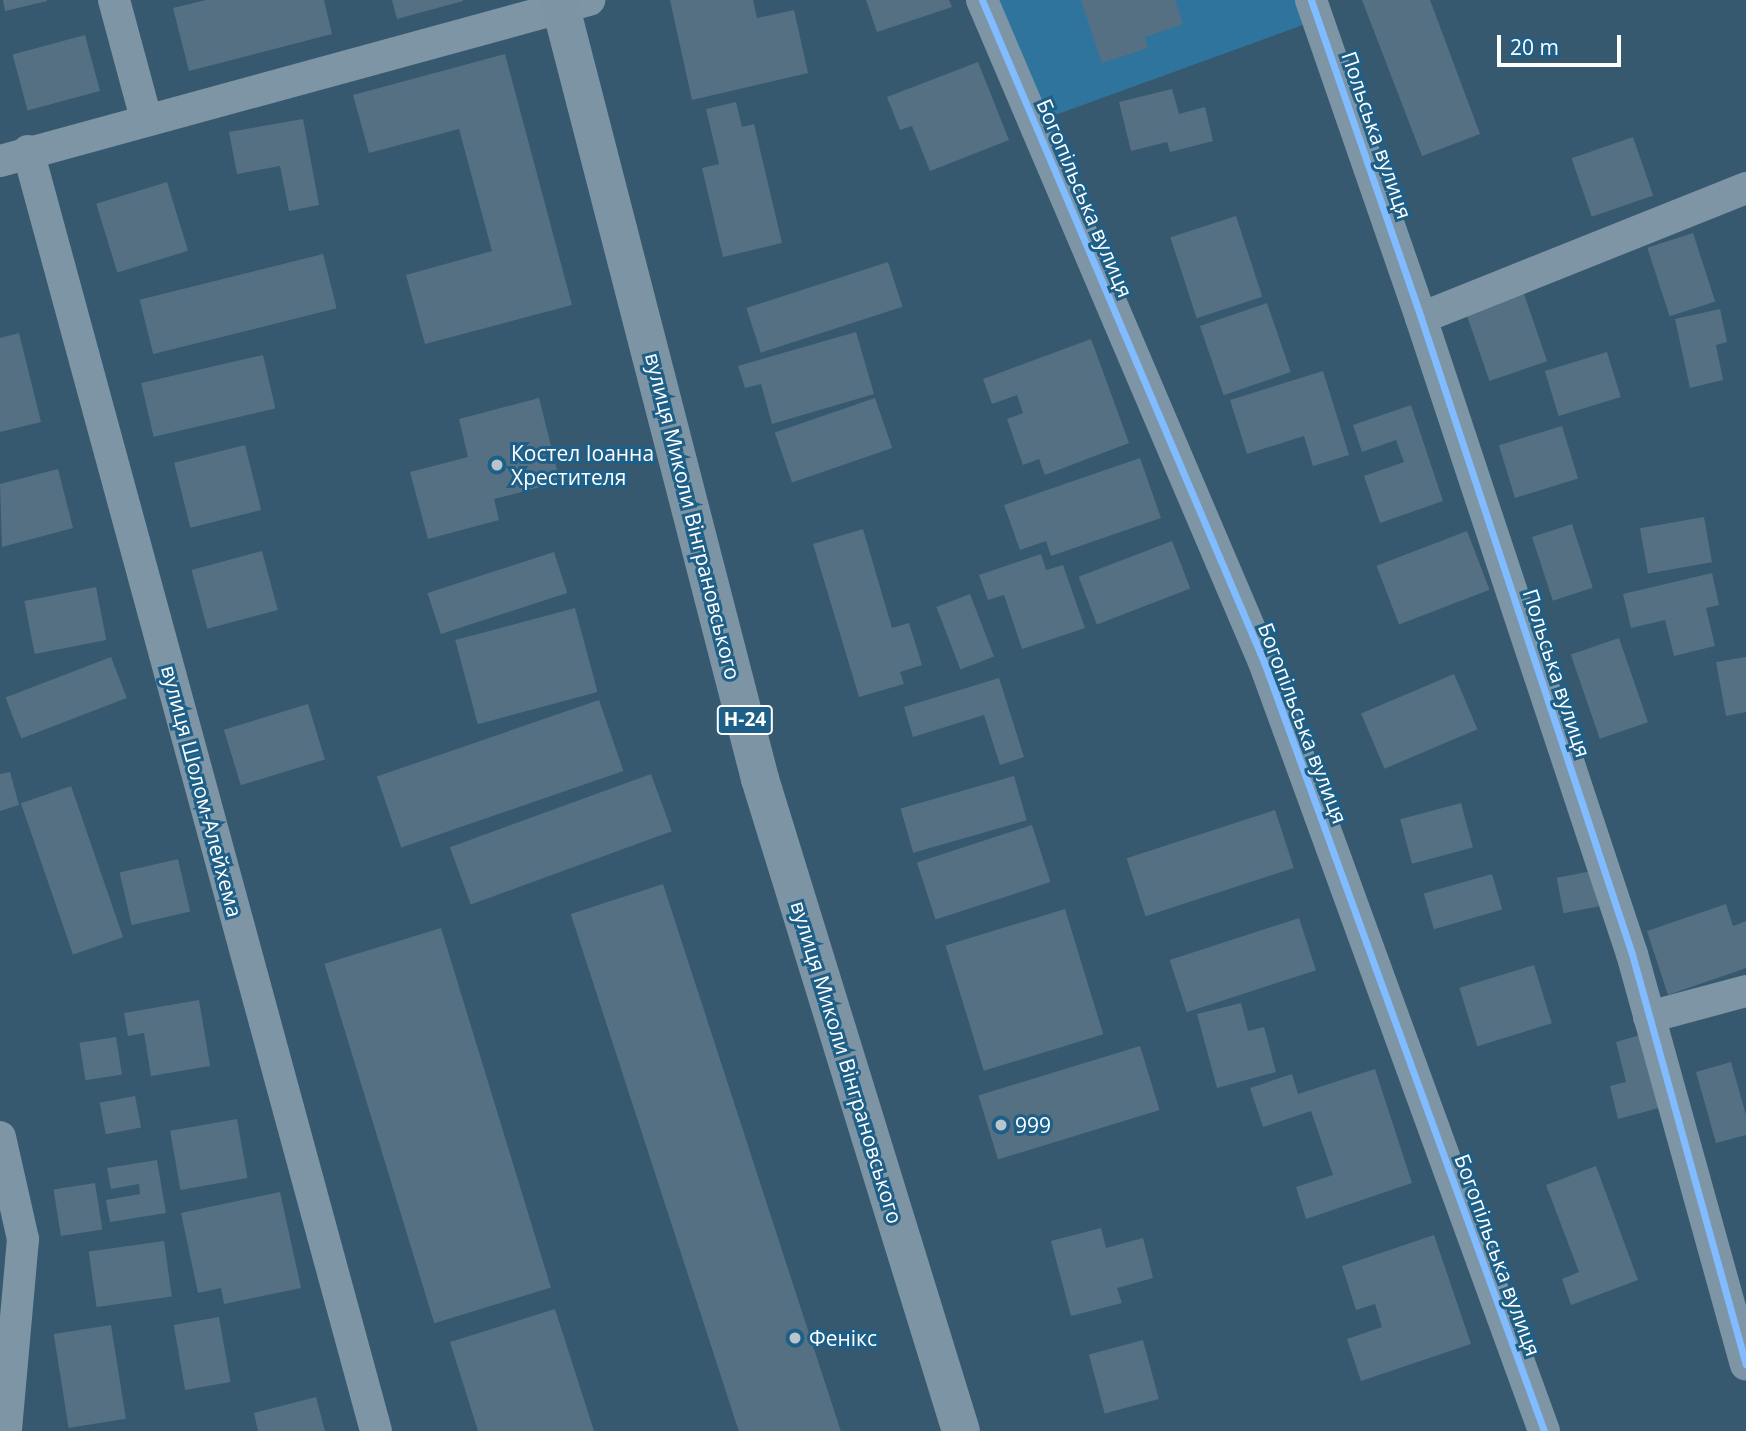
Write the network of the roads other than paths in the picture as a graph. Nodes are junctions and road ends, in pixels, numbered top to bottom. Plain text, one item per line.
1 (114, 0) edge
2 (982, 0) edge
3 (1311, 0) edge
4 (570, 3) edge
5 (146, 118) junction
6 (14, 156) edge
7 (1746, 187) edge
8 (1421, 318) junction
9 (1746, 990) edge
10 (1649, 1017) junction
11 (0, 1137) edge
12 (1746, 1364) edge
13 (6, 1431) edge
14 (376, 1431) edge
15 (961, 1431) edge
16 (1544, 1431) edge

1 - 5 street
2 - 16 street, Богопільська вулиця
3 - 8 street, Польська вулиця
4 - 5 street
4 - 15 main road, вулиця Миколи Вінграновського / Н-24
5 - 6 street
6 - 14 street, вулиця Шолом-Алейхема
7 - 8 street
8 - 10 street, Польська вулиця
9 - 10 street
10 - 12 street, Польська вулиця
11 - 13 street

